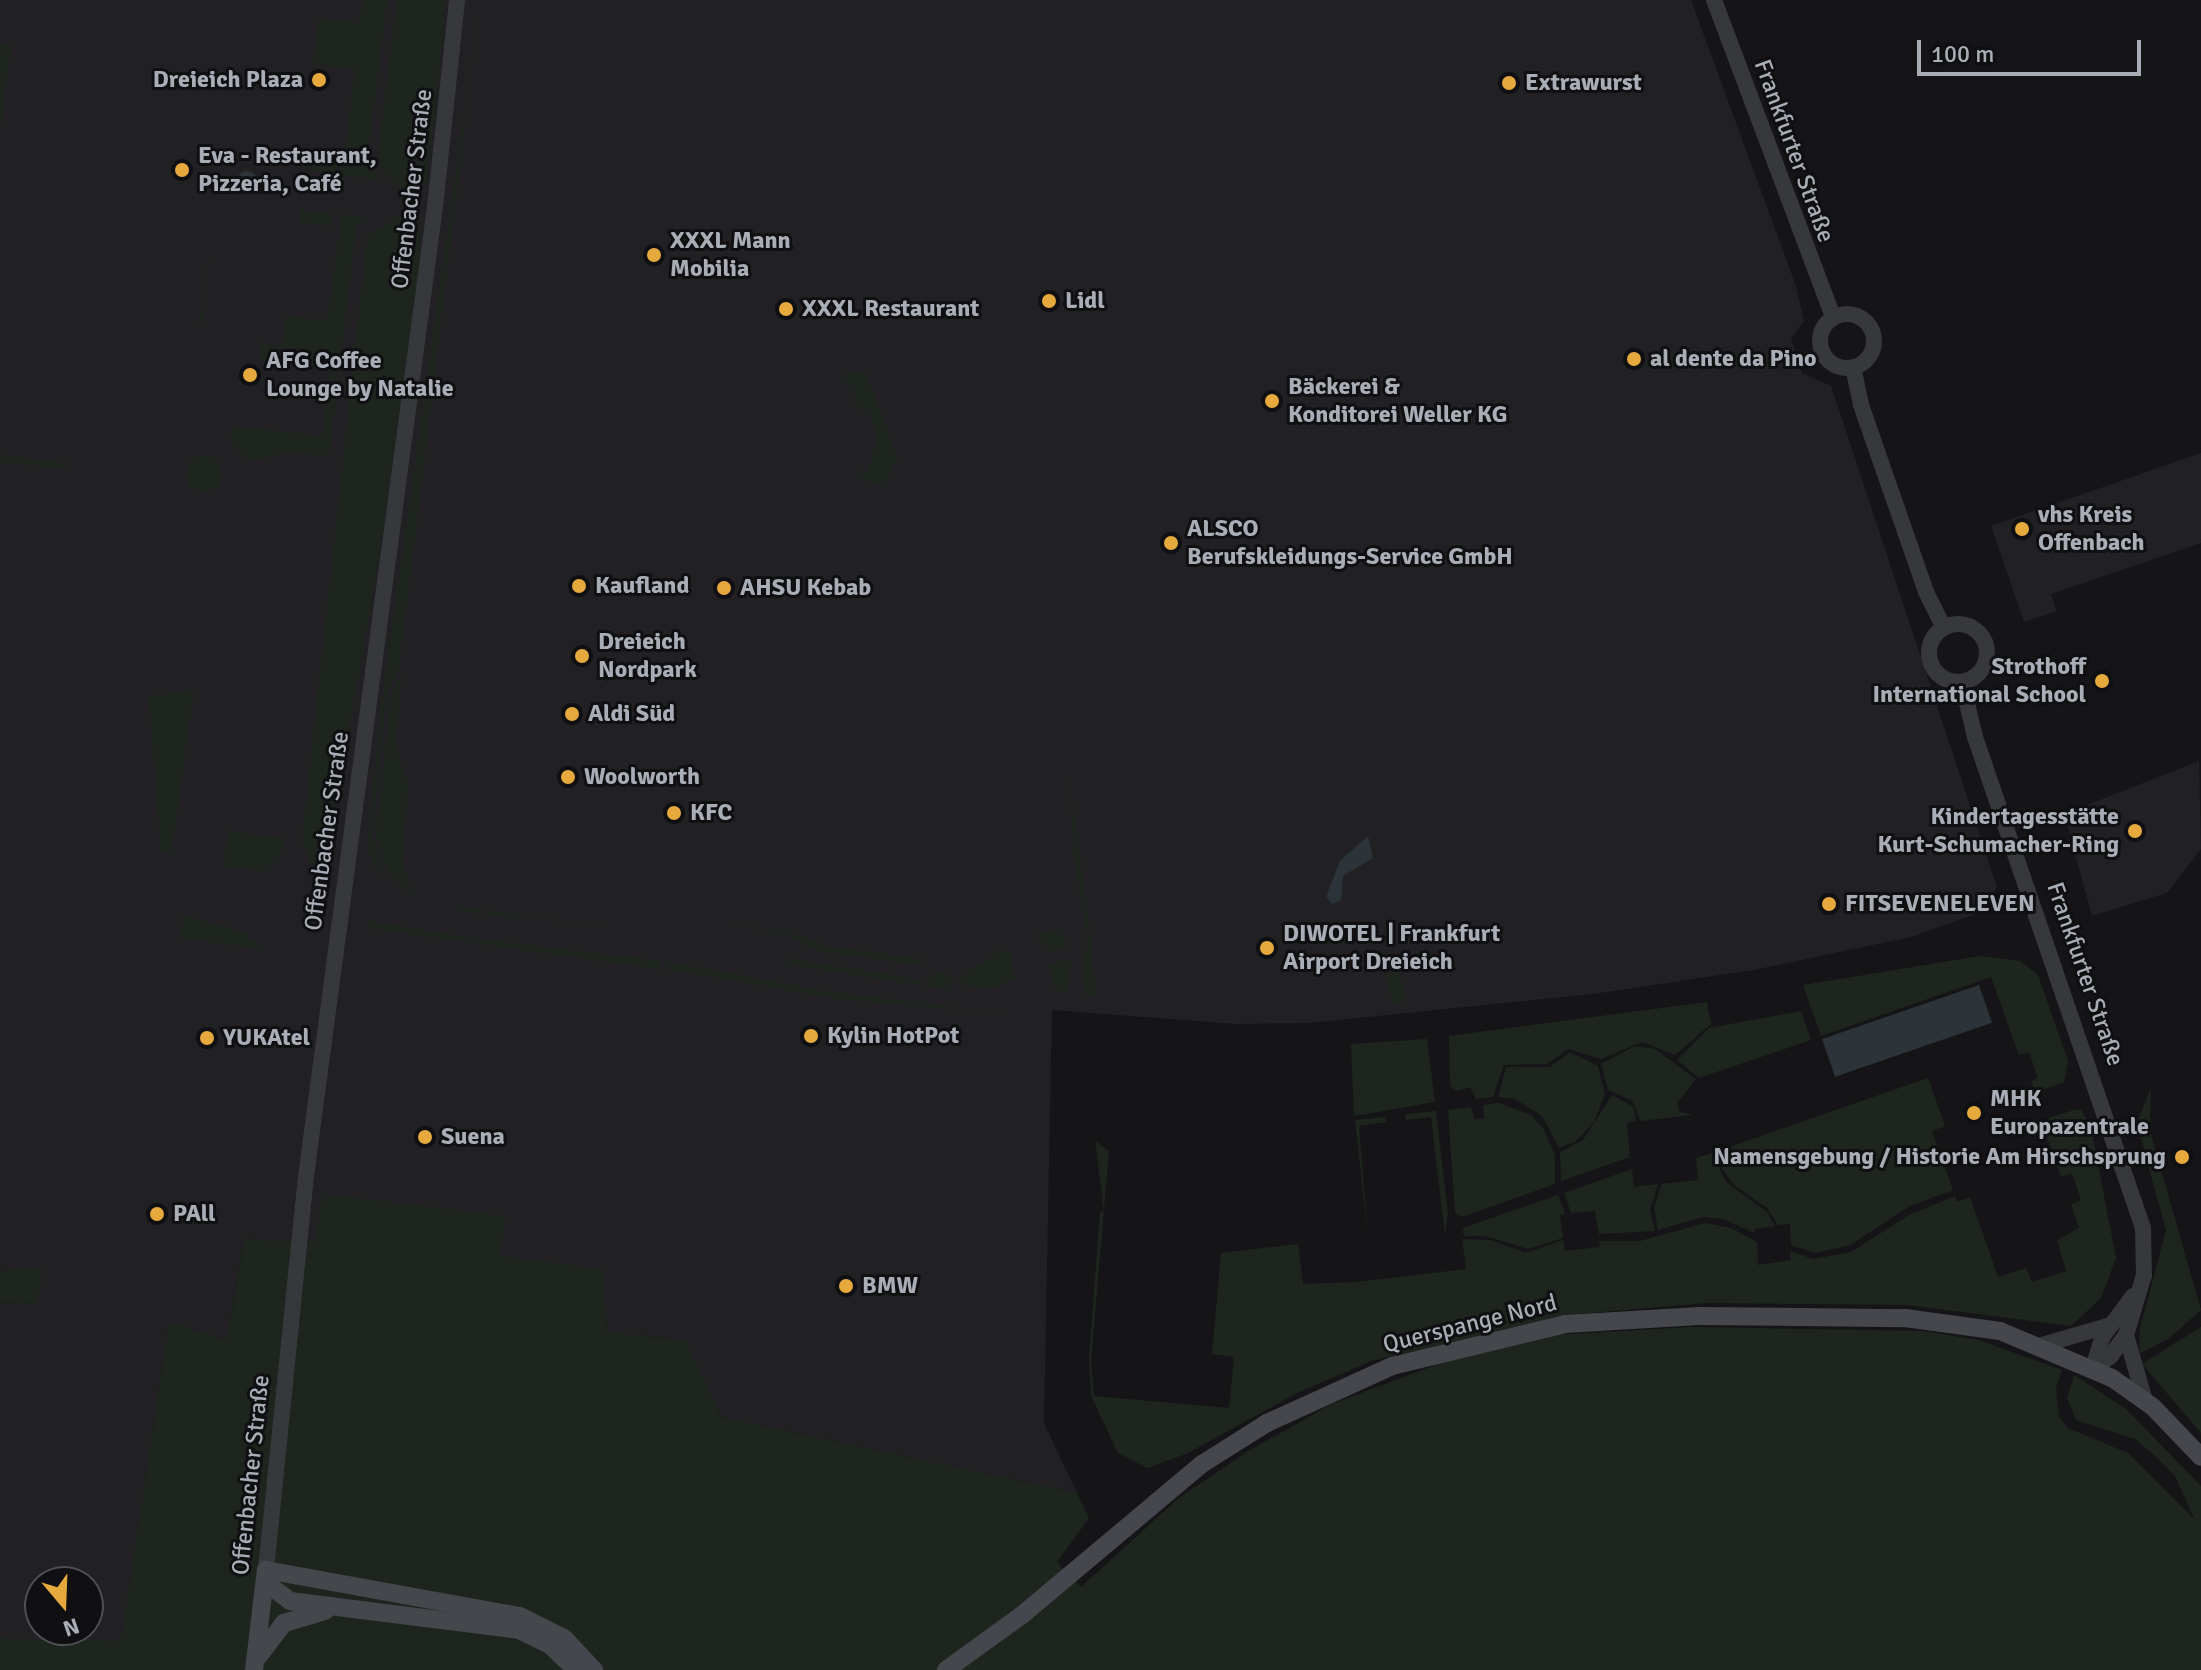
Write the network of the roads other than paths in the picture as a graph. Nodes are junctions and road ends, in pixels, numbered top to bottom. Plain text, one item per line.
1 (457, 0) edge
2 (1714, 0) edge
3 (1833, 317) junction
4 (1853, 367) junction
5 (1944, 628) junction
6 (1962, 682) junction
7 (2141, 1285) junction
8 (2111, 1325) junction
9 (2126, 1335) junction
10 (2042, 1345) junction
11 (2093, 1368) junction
12 (2145, 1401) junction
13 (2201, 1457) edge
14 (266, 1571) junction
15 (347, 1610) junction
16 (254, 1667) edge
17 (576, 1670) edge
18 (594, 1670) edge
19 (946, 1670) edge

1 - 14 street, Offenbacher Straße
2 - 3 street, Frankfurter Straße
3 - 4 street
3 - 4 street
4 - 5 street
5 - 6 street
5 - 6 street
6 - 7 street, Frankfurter Straße
7 - 8 street
7 - 9 street, Frankfurter Straße
8 - 10 street
8 - 11 street
9 - 11 street, Frankfurter Straße
9 - 12 street
10 - 11 main road, Querspange Nord
10 - 19 main road, Querspange Nord
11 - 12 main road
12 - 13 main road
14 - 15 main road
14 - 16 main road, Offenbacher Straße
14 - 18 main road
15 - 16 main road
15 - 17 main road

